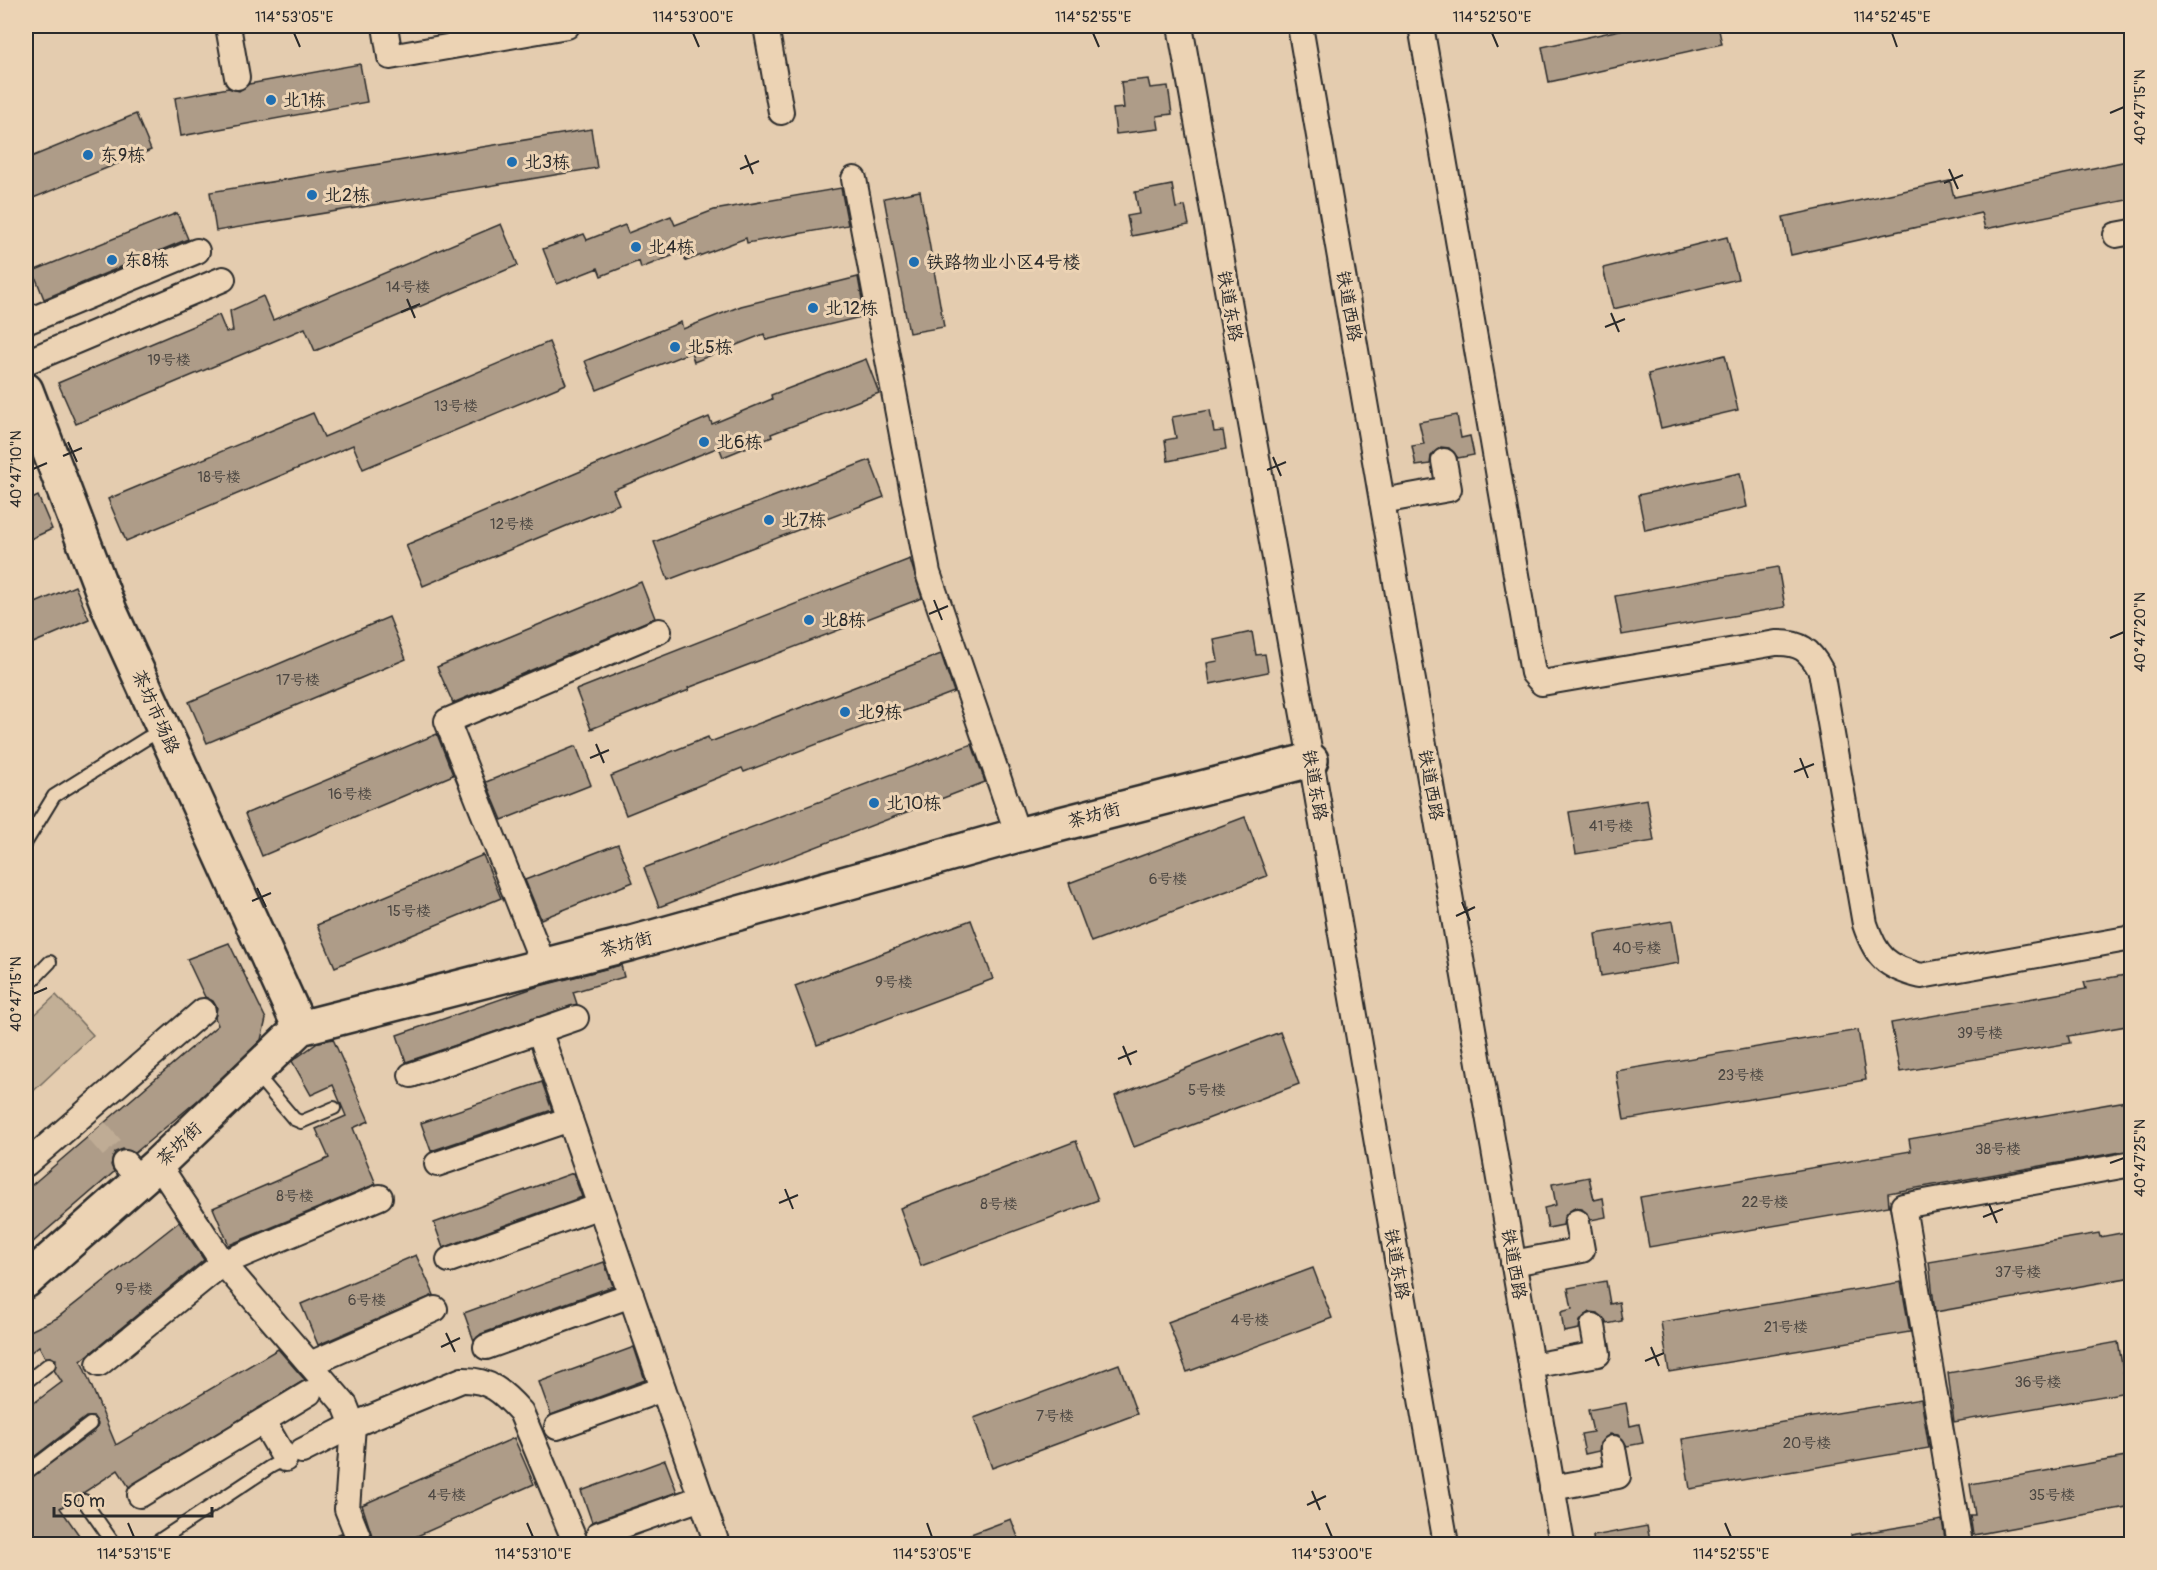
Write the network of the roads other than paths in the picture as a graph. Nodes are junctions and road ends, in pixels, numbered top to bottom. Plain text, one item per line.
1 (228, 26) edge
2 (385, 26) edge
3 (567, 26) edge
4 (766, 26) edge
5 (1180, 26) edge
6 (1300, 26) edge
7 (1420, 26) edge
8 (237, 77) dead end
9 (781, 112) dead end
10 (854, 179) dead end
11 (197, 251) dead end
12 (223, 279) dead end
13 (26, 322) edge
14 (26, 362) edge
15 (26, 390) edge
16 (1444, 461) dead end
17 (1382, 501) junction
18 (659, 631) dead end
19 (165, 730) junction
20 (1311, 760) junction
21 (1018, 835) junction
22 (26, 842) edge
23 (2132, 938) edge
24 (50, 962) dead end
25 (544, 966) junction
26 (26, 987) edge
27 (203, 1011) dead end
28 (576, 1018) dead end
29 (300, 1028) junction
30 (539, 1030) junction
31 (254, 1072) junction
32 (411, 1075) dead end
33 (334, 1108) dead end
34 (570, 1119) junction
35 (26, 1164) edge
36 (437, 1164) dead end
37 (2132, 1164) edge
38 (141, 1169) junction
39 (380, 1197) dead end
40 (600, 1206) junction
41 (1576, 1222) dead end
42 (449, 1260) dead end
43 (223, 1263) junction
44 (1513, 1263) junction
45 (26, 1281) edge
46 (631, 1295) junction
47 (435, 1309) dead end
48 (1593, 1326) dead end
49 (486, 1347) dead end
50 (49, 1364) dead end
51 (99, 1364) dead end
52 (310, 1364) junction
53 (1531, 1366) junction
54 (26, 1382) edge
55 (663, 1389) junction
56 (309, 1393) dead end
57 (263, 1421) junction
58 (90, 1424) dead end
59 (353, 1425) junction
60 (557, 1426) dead end
61 (1613, 1448) dead end
62 (293, 1455) junction
63 (26, 1473) edge
64 (1552, 1488) junction
65 (140, 1495) dead end
66 (701, 1498) junction
67 (84, 1501) dead end
68 (599, 1534) dead end
69 (114, 1545) edge
70 (153, 1545) edge
71 (361, 1545) edge
72 (576, 1545) edge
73 (717, 1545) edge
74 (1446, 1545) edge
75 (1562, 1545) edge
76 (1960, 1545) edge

1 - 8 street
2 - 3 street
4 - 9 street
5 - 20 street, 铁道东路
6 - 17 street, 铁道西路
7 - 23 street
10 - 21 street
11 - 13 street
12 - 14 street
15 - 19 street, 茶坊市场路
16 - 17 street
17 - 44 street, 铁道西路
18 - 25 street
19 - 22 lane
19 - 29 street, 茶坊市场路
20 - 21 street, 茶坊街
20 - 74 street, 铁道东路
21 - 25 street, 茶坊街
24 - 26 lane
25 - 29 street, 茶坊街
27 - 35 street
28 - 30 street
29 - 31 street, 茶坊街
30 - 32 street
30 - 34 street
31 - 33 lane
31 - 38 street, 茶坊街
34 - 36 street
34 - 40 street
37 - 76 street
38 - 43 street
38 - 45 street, 茶坊街
39 - 43 street
40 - 42 street
40 - 46 street
41 - 44 street
43 - 51 street
43 - 52 street
44 - 53 street, 铁道西路
46 - 49 street
46 - 55 street
47 - 52 street
48 - 53 street
50 - 54 lane
52 - 59 street
53 - 64 street, 铁道西路
55 - 60 street
55 - 66 street
56 - 57 street
57 - 62 street
57 - 65 street
58 - 63 lane
59 - 62 street
59 - 71 street
59 - 72 street
61 - 64 street
62 - 70 lane
64 - 75 street, 铁道西路
66 - 68 street
66 - 73 street
67 - 69 lane

